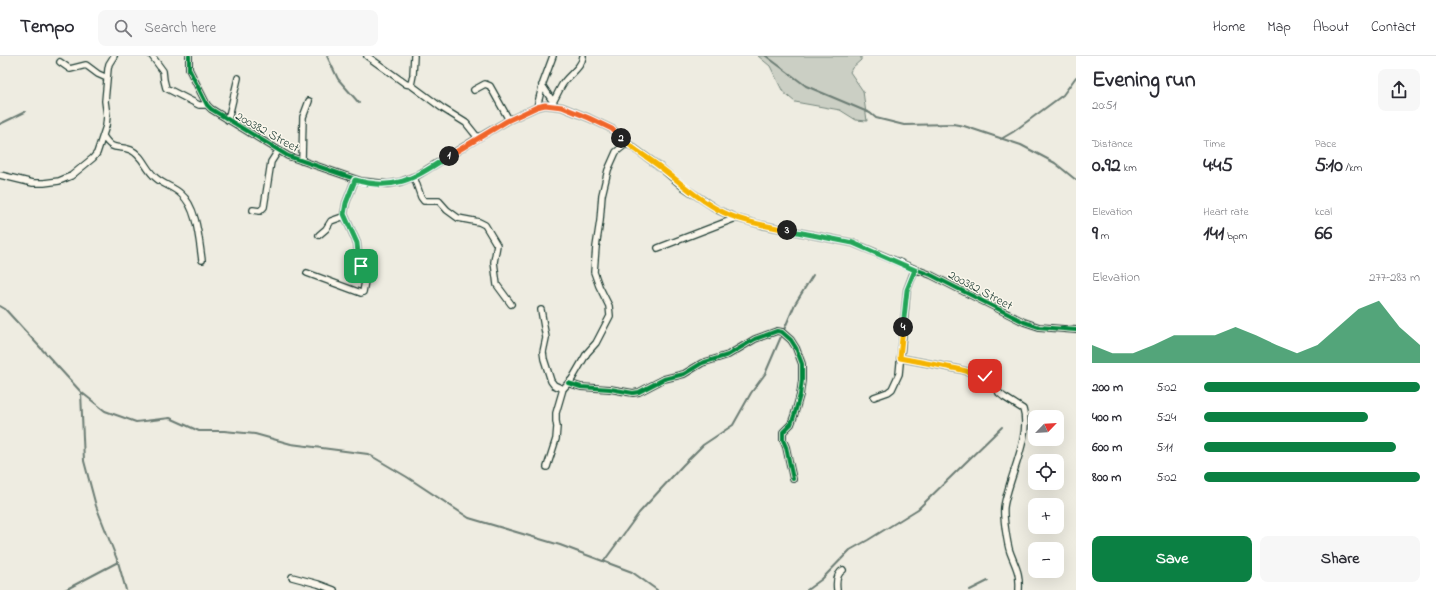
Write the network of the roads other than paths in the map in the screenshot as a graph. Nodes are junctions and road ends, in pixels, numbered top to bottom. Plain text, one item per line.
1 (114, 56) edge
2 (152, 56) edge
3 (189, 56) edge
4 (367, 56) edge
5 (414, 56) edge
6 (553, 56) edge
7 (583, 56) edge
8 (60, 62) dead end
9 (108, 78) junction
10 (238, 78) dead end
11 (411, 85) junction
12 (542, 85) junction
13 (474, 90) dead end
14 (309, 101) dead end
15 (552, 104) junction
16 (207, 105) junction
17 (537, 107) junction
18 (228, 120) junction
19 (509, 120) junction
20 (103, 136) junction
21 (478, 138) junction
22 (627, 143) junction
23 (278, 150) junction
24 (302, 161) junction
25 (0, 175) edge
26 (414, 177) junction
27 (355, 180) junction
28 (253, 210) dead end
29 (345, 216) junction
30 (736, 218) junction
31 (319, 235) dead end
32 (658, 248) dead end
33 (202, 260) dead end
34 (915, 270) junction
35 (307, 273) dead end
36 (511, 304) dead end
37 (541, 310) dead end
38 (1076, 330) edge
39 (900, 358) junction
40 (568, 383) junction
41 (563, 389) junction
42 (874, 397) dead end
43 (548, 467) dead end
44 (792, 479) dead end
45 (843, 570) dead end
46 (292, 577) dead end
47 (334, 590) edge
48 (837, 590) edge
49 (1019, 590) edge

1 - 9 street
2 - 16 street
3 - 16 street, 200382 Street
4 - 11 street
5 - 11 street
6 - 12 street
7 - 15 street
8 - 9 street
9 - 20 street
10 - 18 street
11 - 21 street
12 - 15 street
12 - 17 street
13 - 19 street
14 - 24 street
15 - 17 street, 200382 Street
15 - 22 street, 200382 Street
16 - 18 street, 200382 Street
17 - 19 street, 200382 Street
18 - 23 street, 200382 Street
19 - 21 street, 200382 Street
20 - 25 street
20 - 33 street
21 - 26 street, 200382 Street
22 - 30 street, 200382 Street
22 - 40 street
23 - 24 street, 200382 Street
23 - 28 street
24 - 27 street, 200382 Street
26 - 27 street, 200382 Street
26 - 36 street
27 - 29 street
29 - 31 street
29 - 35 street
30 - 32 street
30 - 34 street, 200382 Street
34 - 38 street, 200382 Street
34 - 39 street
37 - 41 street
39 - 42 street
39 - 49 street
40 - 41 street
40 - 44 street
41 - 43 street
45 - 48 street
46 - 47 street

